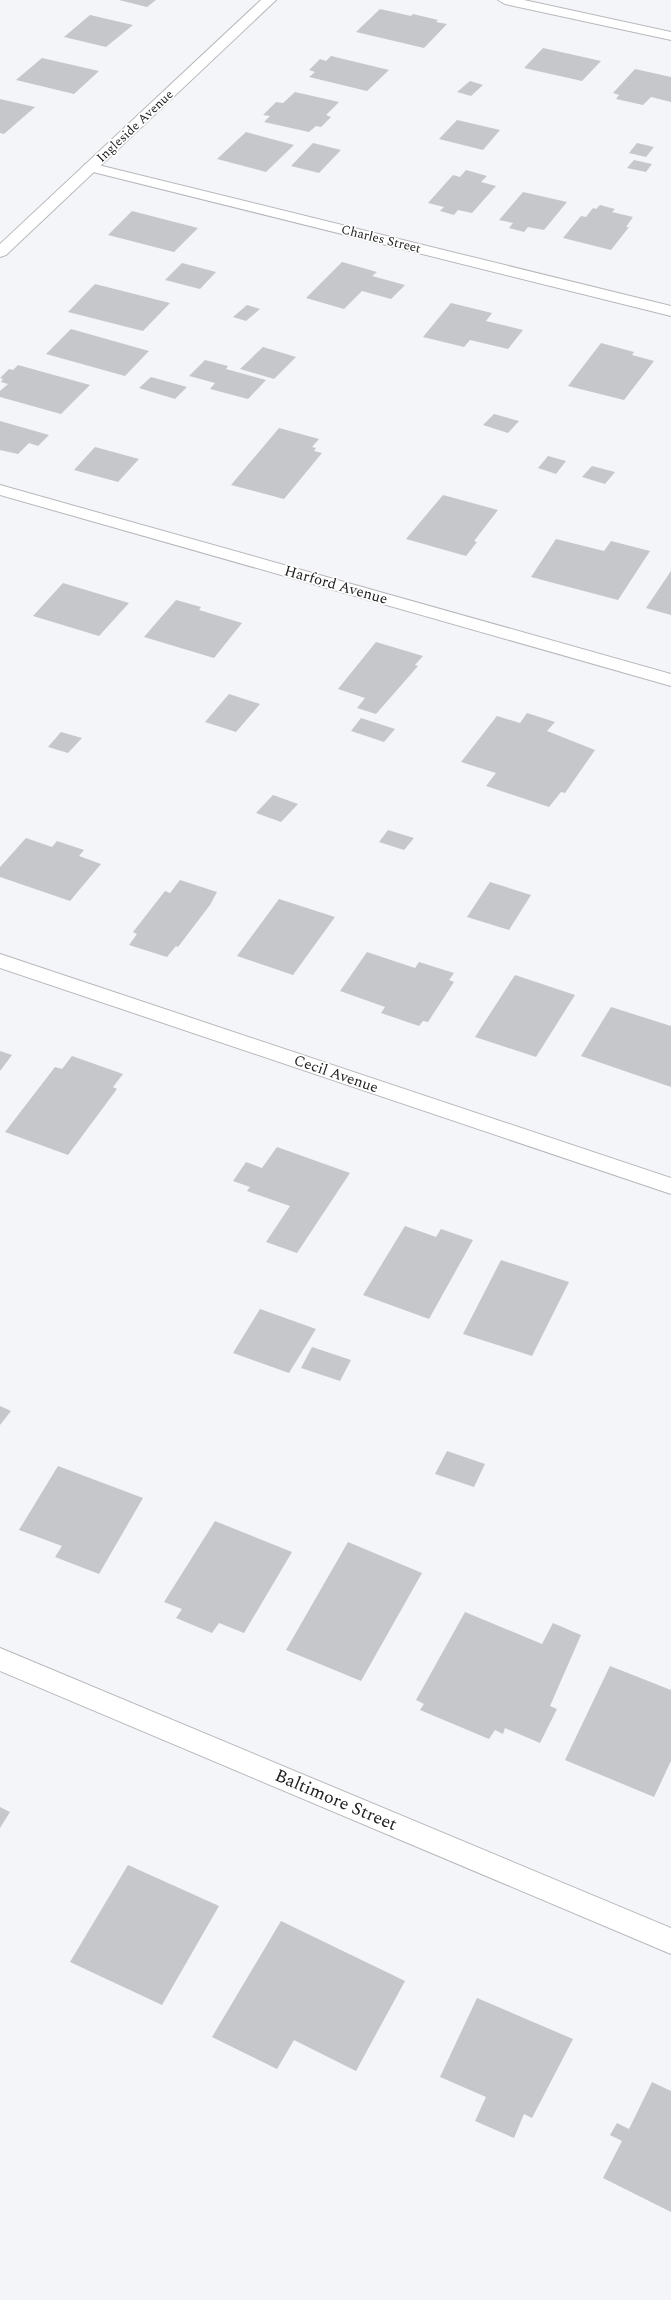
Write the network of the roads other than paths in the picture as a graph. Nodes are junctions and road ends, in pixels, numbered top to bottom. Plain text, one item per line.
1 (269, 0) edge
2 (505, 0) edge
3 (671, 36) edge
4 (90, 167) junction
5 (0, 252) edge
6 (671, 311) edge
7 (0, 490) edge
8 (671, 680) edge
9 (0, 961) edge
10 (671, 1186) edge
11 (0, 1659) edge
12 (671, 1941) edge

1 - 4 street, Ingleside Avenue
2 - 3 street
4 - 5 street, Ingleside Avenue
4 - 6 street, Charles Street
7 - 8 street, Harford Avenue
9 - 10 street, Cecil Avenue
11 - 12 street, Baltimore Street

